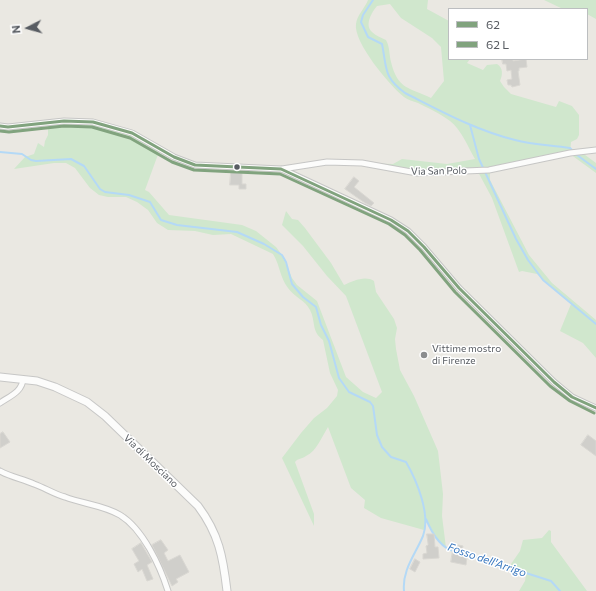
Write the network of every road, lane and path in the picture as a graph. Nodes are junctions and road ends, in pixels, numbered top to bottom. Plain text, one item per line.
1 (0, 126) edge
2 (596, 150) edge
3 (281, 169) junction
4 (0, 377) edge
5 (23, 378) junction
6 (0, 402) edge
7 (596, 408) edge
8 (0, 471) edge
9 (168, 591) edge
10 (227, 591) edge

1 - 3 street
2 - 3 street, Via San Polo
3 - 7 street
4 - 5 main road, Via di Mosciano
5 - 6 street
5 - 10 main road, Via di Mosciano
8 - 9 street

